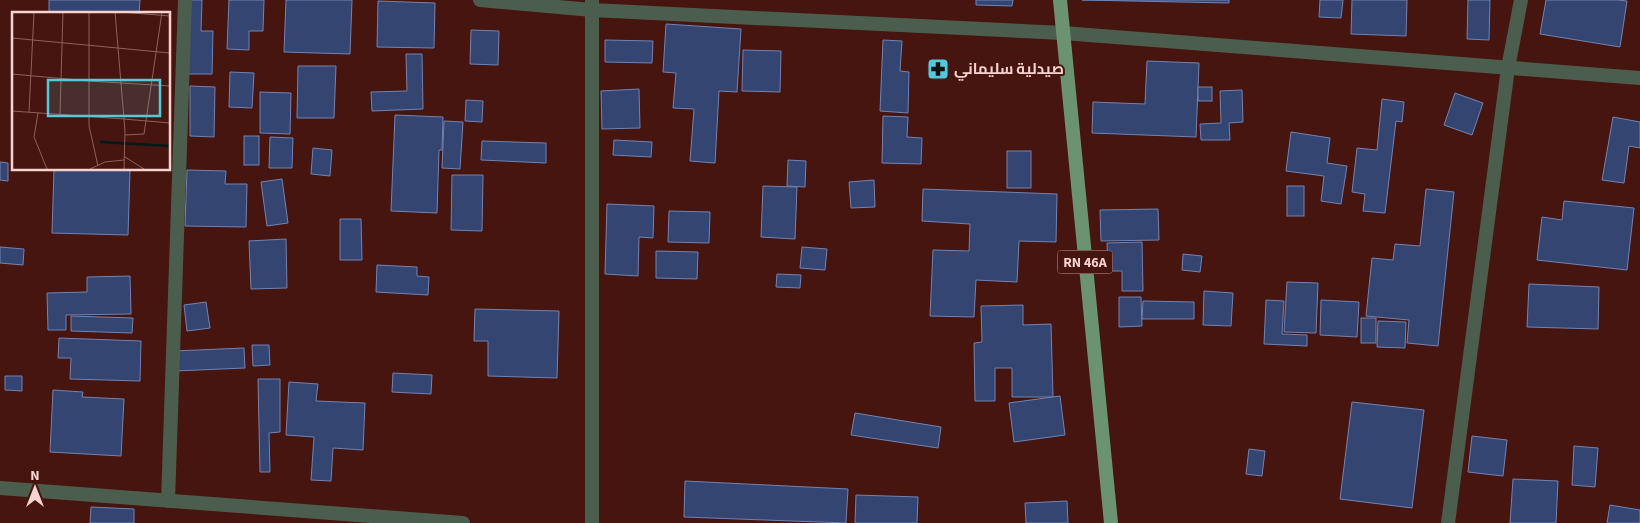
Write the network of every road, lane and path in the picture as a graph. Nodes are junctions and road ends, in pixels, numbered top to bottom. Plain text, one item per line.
1 (185, 0) edge
2 (480, 0) edge
3 (1060, 0) edge
4 (1520, 0) edge
5 (592, 5) edge
6 (1062, 33) junction
7 (1508, 68) junction
8 (1640, 78) edge
9 (0, 488) edge
10 (168, 501) junction
11 (463, 523) edge
12 (592, 523) edge
13 (1111, 523) edge
14 (1448, 523) edge

1 - 10 street
2 - 5 street
3 - 6 main road, RN 46A
4 - 7 street
5 - 6 street
5 - 12 street
6 - 7 street
6 - 13 main road, RN 46A
7 - 8 street
7 - 14 street
9 - 10 street
10 - 11 street

